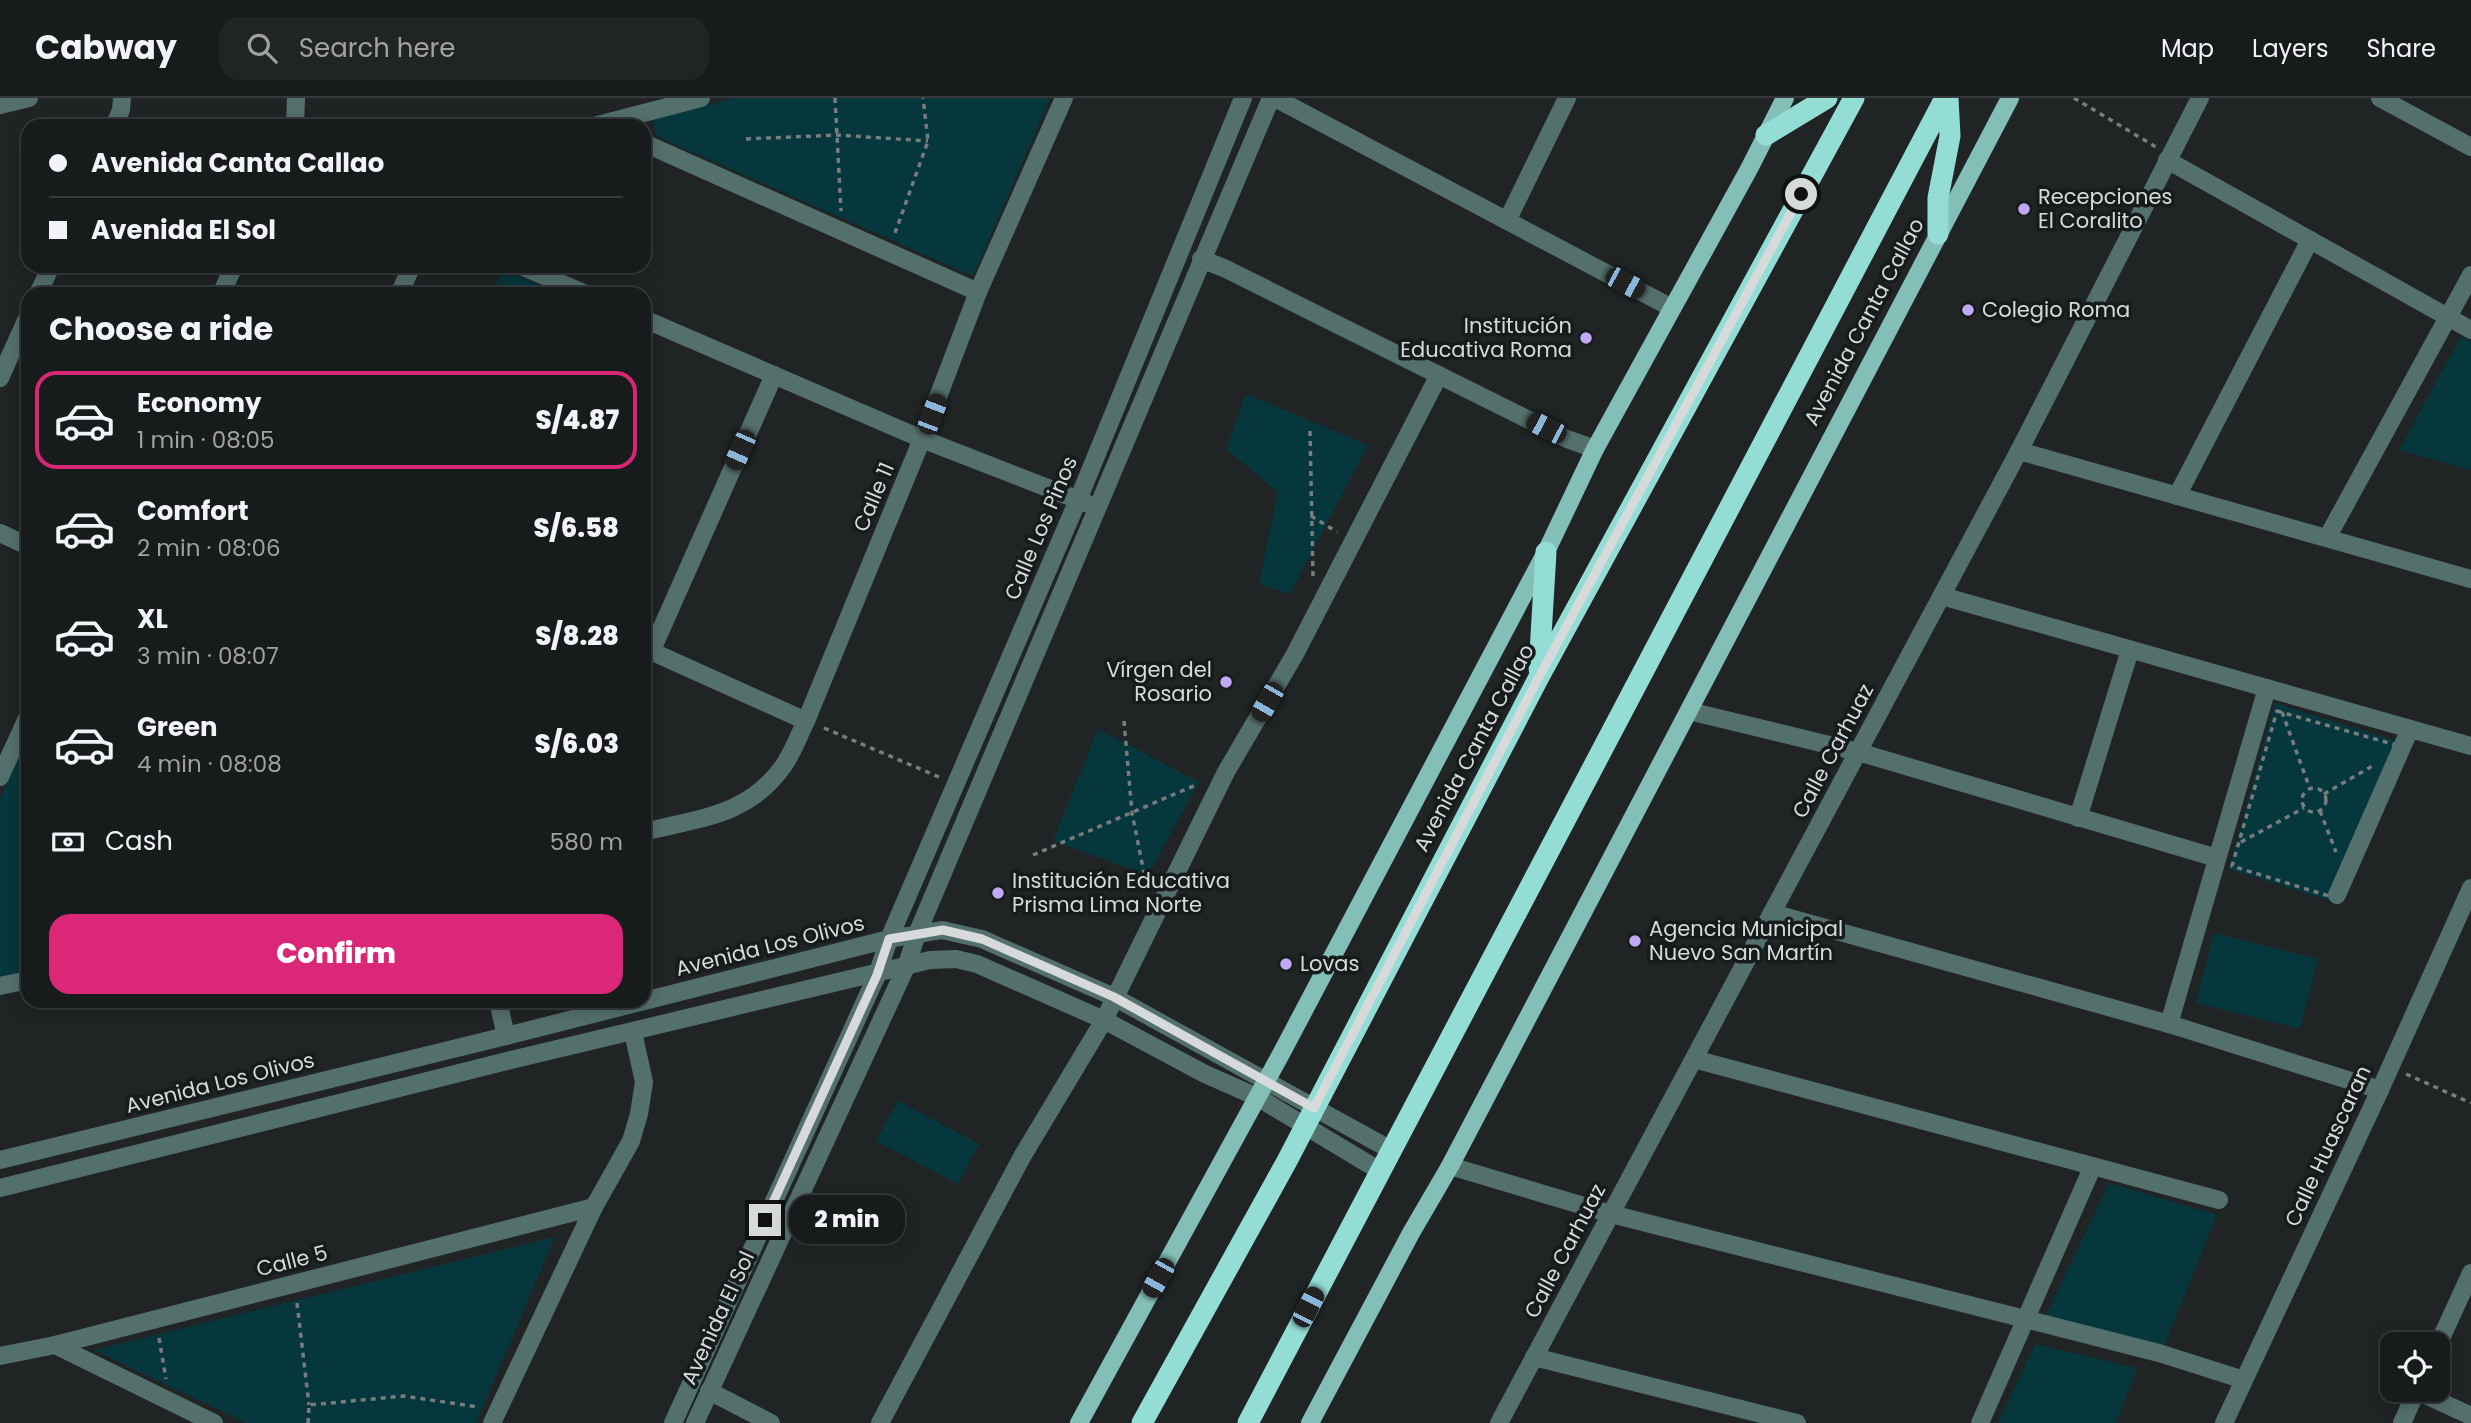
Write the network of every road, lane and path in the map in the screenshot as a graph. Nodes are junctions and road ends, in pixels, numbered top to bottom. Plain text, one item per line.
1 (29, 98) edge
2 (122, 98) edge
3 (296, 98) edge
4 (701, 98) edge
5 (835, 98) edge
6 (923, 98) edge
7 (1064, 98) edge
8 (1243, 98) edge
9 (1273, 98) edge
10 (1567, 98) edge
11 (1785, 98) edge
12 (1827, 98) edge
13 (1854, 98) edge
14 (1946, 98) edge
15 (2010, 98) edge
16 (2074, 98) edge
17 (2200, 98) edge
18 (2380, 98) edge
19 (0, 105) edge
20 (117, 119) edge
21 (295, 119) edge
22 (622, 119) edge
23 (837, 135) junction
24 (1766, 135) junction
25 (746, 139) dead end
26 (928, 141) junction
27 (651, 146) edge
28 (2471, 147) edge
29 (2168, 157) junction
30 (1507, 220) junction
31 (842, 231) junction
32 (1938, 234) junction
33 (2310, 240) junction
34 (888, 251) junction
35 (1201, 259) junction
36 (538, 273) edge
37 (2471, 275) edge
38 (570, 287) edge
39 (978, 292) junction
40 (1672, 307) junction
41 (2448, 317) junction
42 (651, 322) edge
43 (2471, 330) edge
44 (21, 332) edge
45 (1439, 374) junction
46 (774, 375) junction
47 (0, 378) edge
48 (1310, 431) dead end
49 (922, 439) junction
50 (1595, 449) junction
51 (2020, 452) junction
52 (2177, 496) junction
53 (1077, 500) junction
54 (1097, 507) junction
55 (1310, 516) junction
56 (0, 533) edge
57 (2328, 538) junction
58 (1353, 542) junction
59 (21, 543) edge
60 (1546, 552) junction
61 (1313, 579) dead end
62 (2471, 579) edge
63 (1942, 596) junction
64 (651, 643) edge
65 (2130, 650) junction
66 (651, 651) edge
67 (1539, 677) junction
68 (2267, 688) junction
69 (1689, 711) junction
70 (2282, 712) junction
71 (806, 721) junction
72 (1124, 721) dead end
73 (2410, 729) junction
74 (21, 733) edge
75 (2471, 746) edge
76 (1858, 752) junction
77 (2391, 755) junction
78 (1226, 772) junction
79 (0, 777) edge
80 (956, 784) junction
81 (2310, 789) junction
82 (2324, 794) junction
83 (2304, 808) junction
84 (2320, 811) junction
85 (1132, 813) junction
86 (2078, 818) junction
87 (651, 828) edge
88 (2238, 844) junction
89 (1032, 855) dead end
90 (2217, 858) junction
91 (2342, 867) junction
92 (2471, 888) edge
93 (2337, 895) dead end
94 (1772, 913) junction
95 (1153, 916) junction
96 (917, 934) junction
97 (889, 939) junction
98 (906, 967) junction
99 (877, 975) junction
100 (21, 982) edge
101 (0, 986) edge
102 (1114, 997) junction
103 (651, 1000) edge
104 (500, 1008) edge
105 (619, 1008) edge
106 (1104, 1020) junction
107 (2169, 1024) junction
108 (632, 1032) junction
109 (506, 1037) junction
110 (1693, 1059) junction
111 (2390, 1068) junction
112 (1267, 1080) junction
113 (2380, 1090) junction
114 (1257, 1097) junction
115 (2471, 1103) edge
116 (1314, 1108) junction
117 (1305, 1127) junction
118 (1391, 1150) junction
119 (0, 1160) edge
120 (1450, 1166) junction
121 (2092, 1168) junction
122 (1380, 1171) junction
123 (0, 1188) edge
124 (2219, 1200) dead end
125 (594, 1207) junction
126 (1611, 1214) junction
127 (2471, 1273) edge
128 (294, 1284) junction
129 (156, 1320) junction
130 (2026, 1320) junction
131 (2444, 1332) edge
132 (55, 1345) junction
133 (0, 1356) edge
134 (1534, 1357) junction
135 (2244, 1380) junction
136 (709, 1391) junction
137 (170, 1401) junction
138 (2412, 1402) edge
139 (2442, 1402) edge
140 (309, 1405) junction
141 (2471, 1416) edge
142 (495, 1417) edge
143 (214, 1423) edge
144 (308, 1423) edge
145 (673, 1423) edge
146 (695, 1423) edge
147 (771, 1423) edge
148 (880, 1423) edge
149 (1079, 1423) edge
150 (1142, 1423) edge
151 (1248, 1423) edge
152 (1310, 1423) edge
153 (1499, 1423) edge
154 (1797, 1423) edge
155 (1980, 1423) edge
156 (2224, 1423) edge
157 (2402, 1423) edge

1 - 19 street
2 - 20 street
3 - 21 street
4 - 22 street
5 - 23 path
6 - 26 path
7 - 39 street, Calle 11
8 - 53 street, Calle Los Pinos
9 - 30 street
9 - 35 street, Calle Los Pinos
10 - 30 street
11 - 24 main road, Avenida Canta Callao
12 - 24 highway
13 - 67 highway, Avenida Canta Callao
14 - 32 highway
14 - 118 highway, Avenida Canta Callao
15 - 32 main road, Avenida Canta Callao
16 - 29 path
17 - 29 street, Calle Carhuaz
18 - 28 street
23 - 25 path
23 - 26 path
23 - 31 path
24 - 40 main road, Avenida Canta Callao
26 - 34 path
27 - 31 street
29 - 33 street
29 - 51 street, Calle Carhuaz
30 - 40 street
31 - 34 street
32 - 69 main road, Avenida Canta Callao
33 - 41 street
33 - 52 street
34 - 39 street
35 - 45 street
35 - 54 street, Calle Los Pinos
36 - 38 street
37 - 41 street
39 - 49 street, Calle 11
40 - 50 main road, Avenida Canta Callao
41 - 43 street
41 - 57 street
42 - 46 street
44 - 47 street
45 - 50 street
45 - 58 street
46 - 49 street
46 - 64 street
48 - 55 path
49 - 53 street
49 - 71 street, Calle 11
50 - 60 main road, Avenida Canta Callao
51 - 52 street
51 - 63 street, Calle Carhuaz
52 - 57 street
53 - 54 street
53 - 80 street, Calle Los Pinos
54 - 96 street, Calle Los Pinos
55 - 58 path
55 - 61 path
56 - 59 street
57 - 62 street
58 - 78 street
60 - 67 highway
60 - 112 main road, Avenida Canta Callao
63 - 65 street
63 - 76 street, Calle Carhuaz
65 - 68 street
65 - 86 street
66 - 71 street
67 - 116 highway, Avenida Canta Callao
68 - 73 street
68 - 90 street
69 - 76 street
69 - 120 main road, Avenida Canta Callao
70 - 77 path
70 - 81 path
70 - 88 path
71 - 80 path
71 - 87 street, Calle 11
72 - 85 path
73 - 75 street
73 - 93 street
74 - 79 street
76 - 86 street
76 - 94 street, Calle Carhuaz
77 - 82 path
77 - 91 path
78 - 85 path
78 - 95 street
80 - 97 street, Calle Los Pinos
81 - 82 path
81 - 83 path
82 - 84 path
83 - 84 path
83 - 88 path
84 - 91 path
85 - 89 path
85 - 95 path
86 - 90 street
88 - 91 path
90 - 107 street
92 - 111 street, Calle Huascaran
94 - 107 street
94 - 110 street, Calle Carhuaz
95 - 102 street
96 - 97 street, Avenida Los Olivos
96 - 98 street, Calle Los Pinos
96 - 102 street, Avenida Los Olivos
97 - 99 street, Calle Los Pinos
97 - 103 street, Avenida Los Olivos
98 - 99 street
98 - 106 street
98 - 136 street, Avenida El Sol
99 - 108 street
99 - 145 street, Avenida El Sol
100 - 101 street
102 - 106 street
102 - 112 street, Avenida Los Olivos
104 - 109 street
105 - 109 street, Avenida Los Olivos
106 - 114 street
106 - 148 street
107 - 113 street
108 - 123 street
108 - 125 street
109 - 119 street, Avenida Los Olivos
110 - 121 street
110 - 126 street, Calle Carhuaz
111 - 113 street, Calle Huascaran
111 - 115 path
112 - 114 main road, Avenida Canta Callao
112 - 116 street, Avenida Los Olivos
113 - 135 street, Calle Huascaran
114 - 117 street
114 - 149 main road, Avenida Canta Callao
116 - 117 highway, Avenida Canta Callao
116 - 118 street, Avenida Los Olivos
117 - 122 street
117 - 150 highway, Avenida Canta Callao
118 - 122 highway, Avenida Canta Callao
120 - 126 street
120 - 152 main road, Avenida Canta Callao
121 - 124 street
121 - 130 street
122 - 151 highway, Avenida Canta Callao
125 - 128 street, Calle 5
125 - 142 street
126 - 130 street
126 - 134 street, Calle Carhuaz
127 - 131 street
128 - 129 street, Calle 5
128 - 140 path
129 - 132 street, Calle 5
129 - 137 path
130 - 135 street
130 - 155 street
132 - 133 street, Calle 5
132 - 137 street
134 - 153 street, Calle Carhuaz
134 - 154 street
135 - 156 street, Calle Huascaran
136 - 146 street, Avenida El Sol
136 - 147 street
137 - 143 street
138 - 157 street
139 - 141 street
140 - 142 path
140 - 144 path

